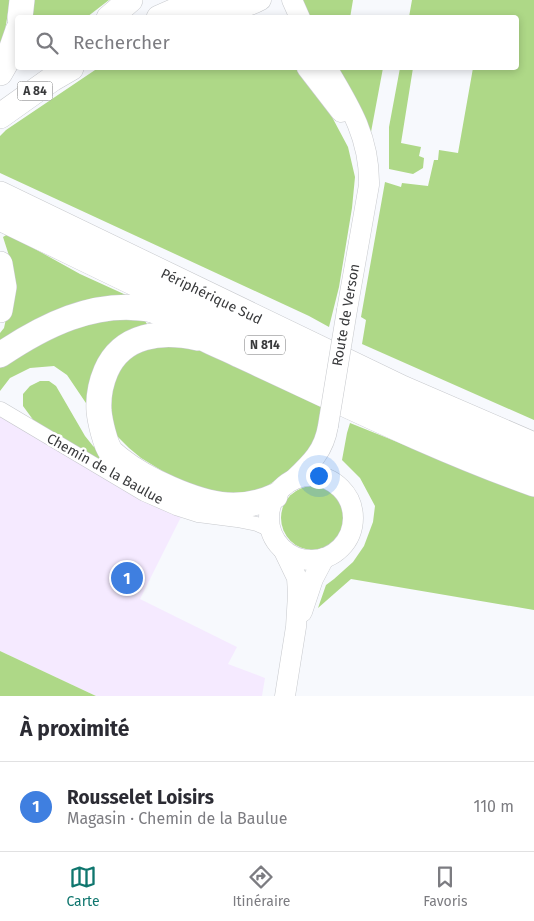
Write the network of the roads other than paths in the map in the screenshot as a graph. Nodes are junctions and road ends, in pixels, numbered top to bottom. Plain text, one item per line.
1 (22, 0) edge
2 (130, 0) edge
3 (261, 0) edge
4 (292, 0) edge
5 (214, 5) edge
6 (20, 15) edge
7 (112, 15) edge
8 (166, 15) edge
9 (246, 15) edge
10 (299, 15) edge
11 (15, 39) edge
12 (39, 70) edge
13 (68, 70) edge
14 (309, 70) edge
15 (328, 70) edge
16 (0, 73) edge
17 (0, 98) edge
18 (0, 116) edge
19 (0, 194) edge
20 (365, 205) junction
21 (0, 218) edge
22 (0, 264) edge
23 (0, 310) edge
24 (208, 340) junction
25 (0, 356) edge
26 (1, 409) edge
27 (327, 428) junction
28 (534, 445) edge
29 (534, 465) edge
30 (294, 480) junction
31 (335, 484) junction
32 (534, 484) edge
33 (275, 496) junction
34 (271, 530) junction
35 (284, 551) junction
36 (324, 558) junction
37 (296, 627) junction
38 (285, 696) edge

1 - 6 highway
2 - 7 highway
3 - 5 main road
4 - 10 main road
5 - 8 highway
5 - 9 main road
11 - 16 highway
12 - 17 highway, A 84
13 - 18 highway, A 84
14 - 20 main road, Route de Verson
15 - 20 main road, Route de Verson
19 - 28 highway, Périphérique Sud / N 814
20 - 27 main road, Route de Verson, bridge
21 - 29 highway, Périphérique Sud / N 814
22 - 23 highway
24 - 25 highway
24 - 32 highway
24 - 33 highway
26 - 34 street, Chemin de la Baulue
27 - 30 main road, Route de Verson
27 - 31 main road, Route de Verson
30 - 31 main road
30 - 33 main road
31 - 36 main road
33 - 34 main road
34 - 35 main road
35 - 36 main road
35 - 37 main road
36 - 37 main road
37 - 38 main road

